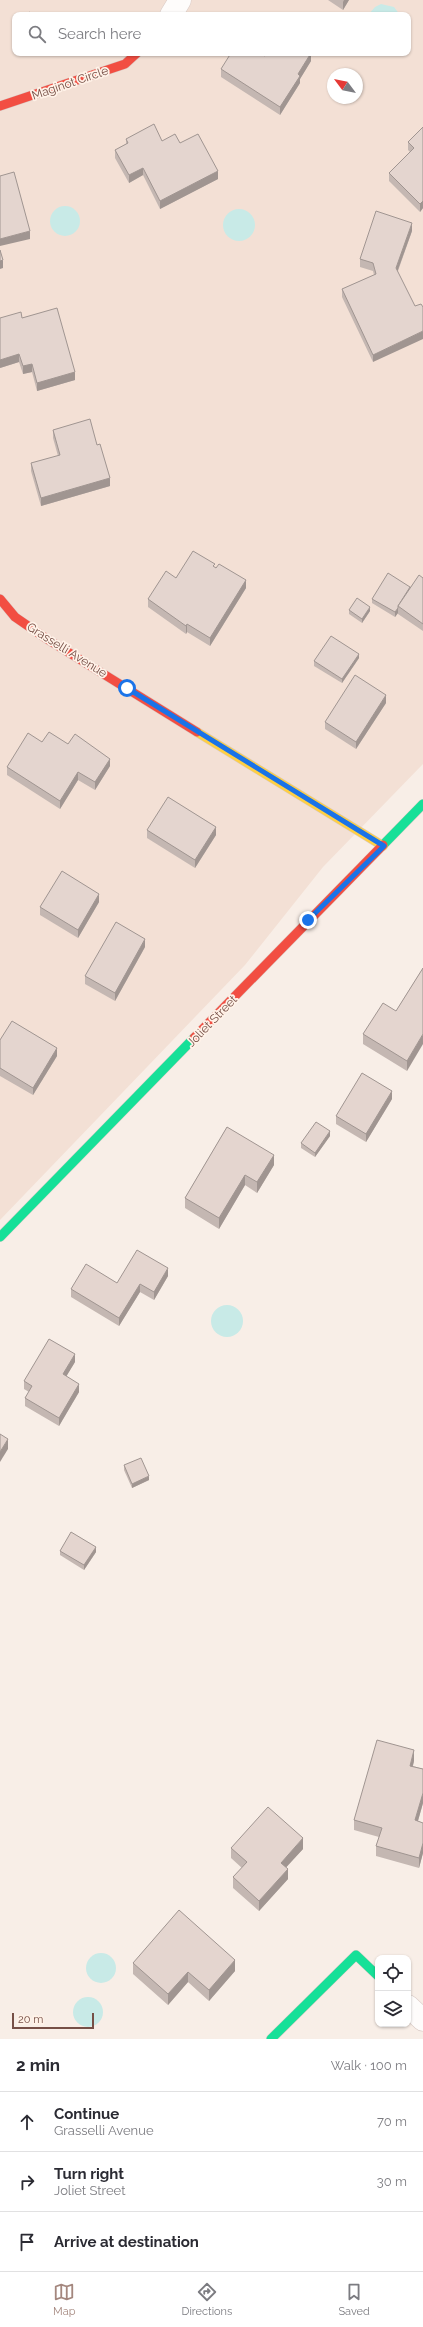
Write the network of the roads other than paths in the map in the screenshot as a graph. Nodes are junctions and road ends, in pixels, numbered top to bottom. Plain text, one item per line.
1 (180, 0) edge
2 (173, 12) edge
3 (134, 56) edge
4 (0, 106) edge
5 (0, 599) edge
6 (423, 804) edge
7 (384, 846) junction
8 (0, 1237) edge
9 (375, 1973) edge
10 (411, 2009) edge
11 (423, 2020) edge
12 (271, 2039) edge

1 - 2 street
3 - 4 street, Maginot Circle
5 - 7 street, Grasselli Avenue
6 - 7 street, Joliet Street
7 - 8 street, Joliet Street
9 - 12 street
10 - 11 street

